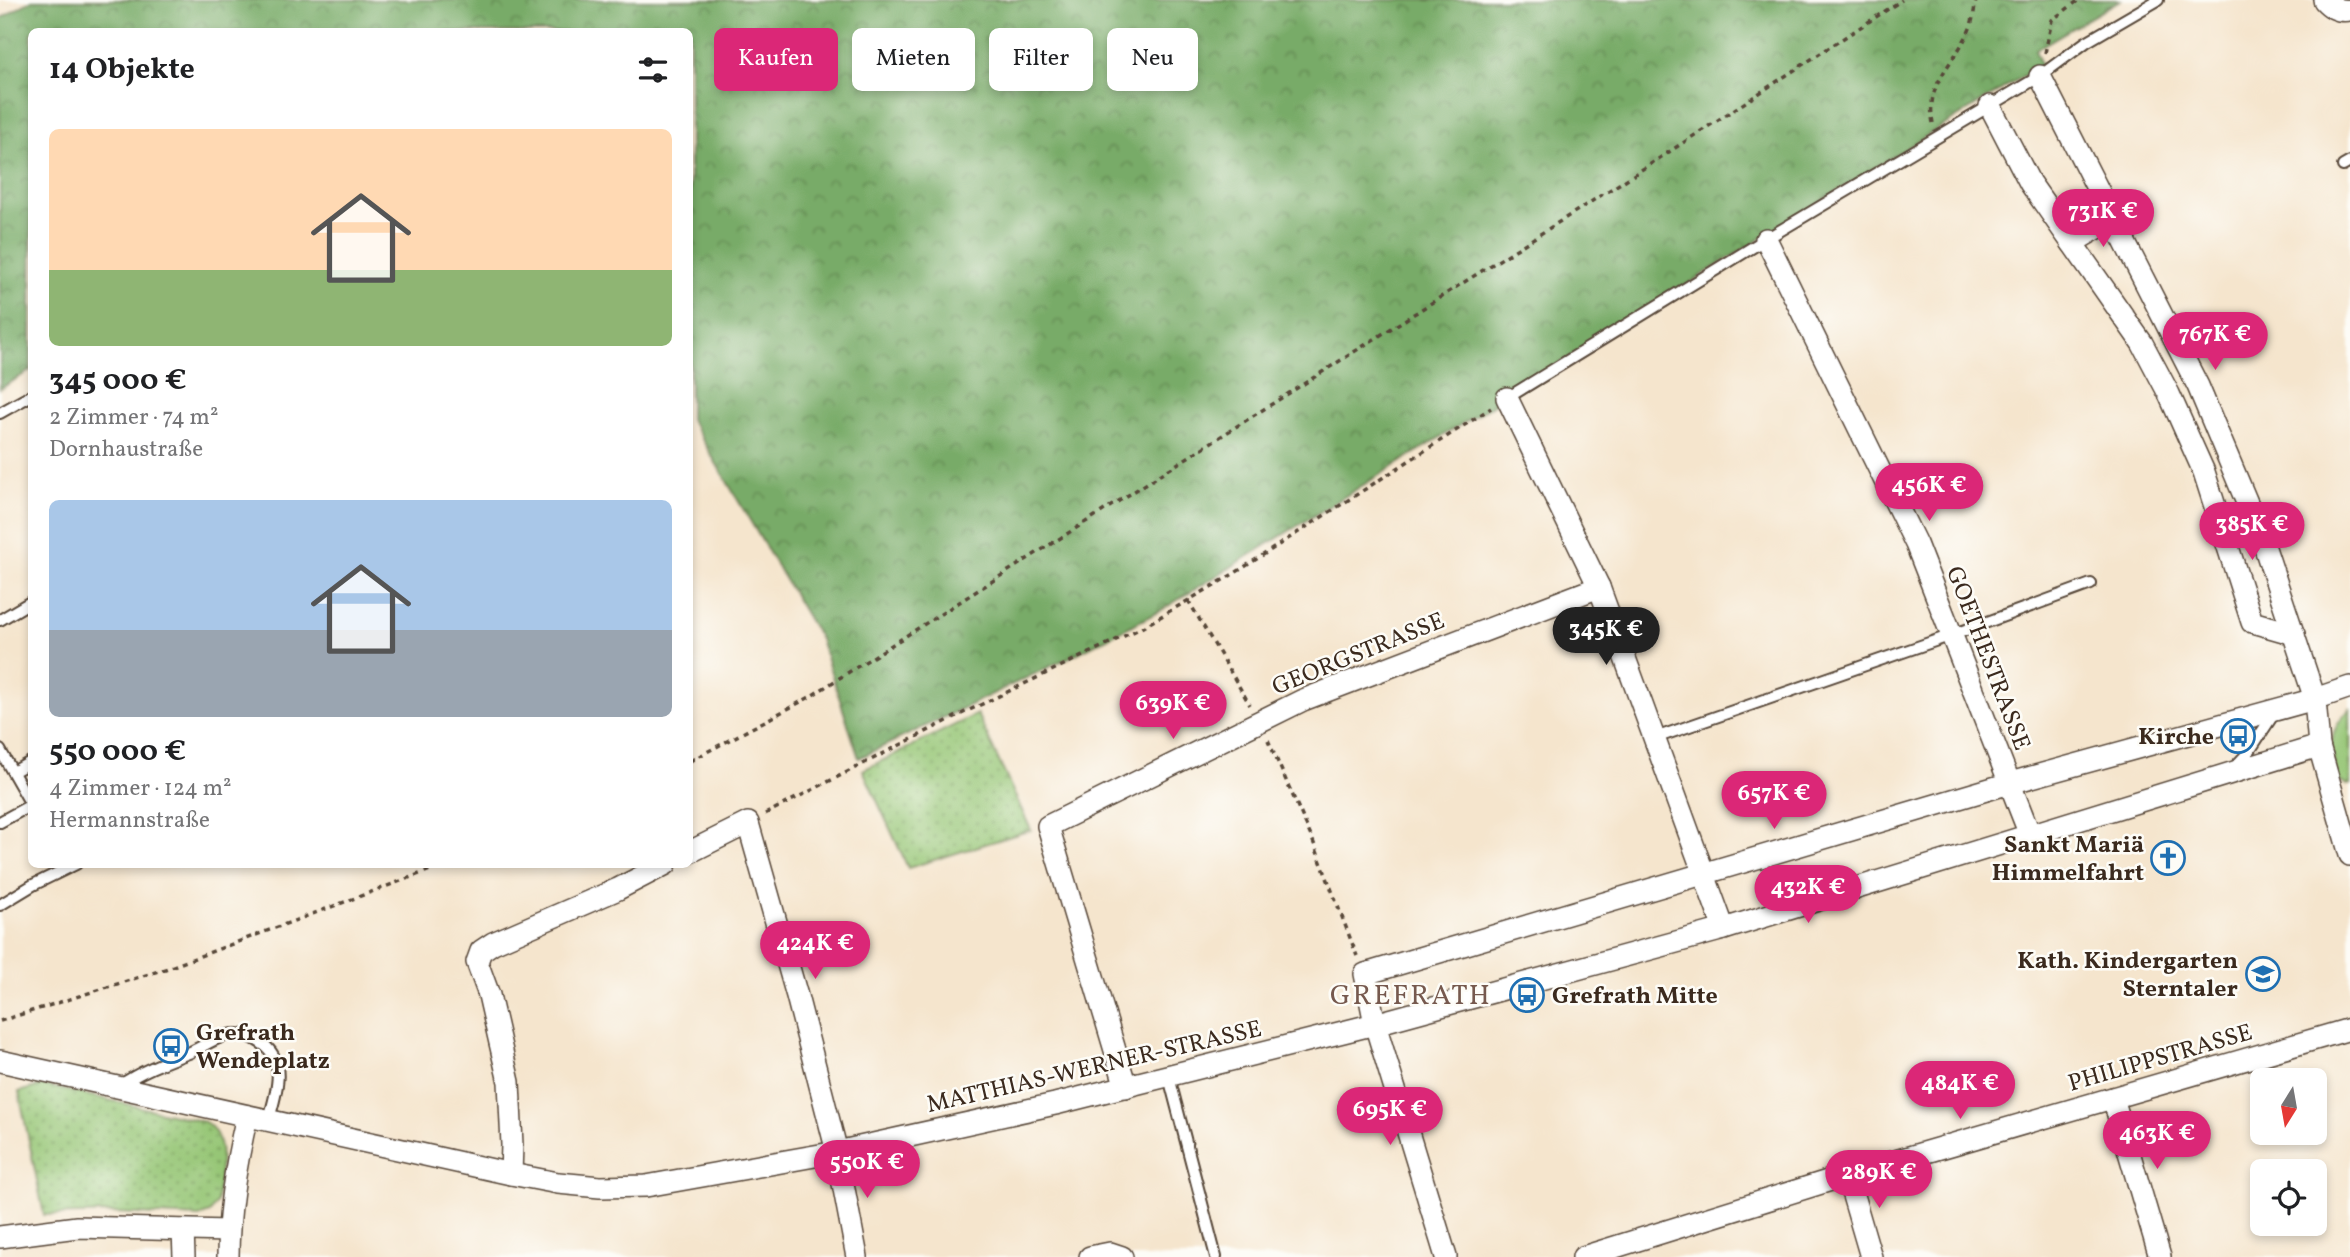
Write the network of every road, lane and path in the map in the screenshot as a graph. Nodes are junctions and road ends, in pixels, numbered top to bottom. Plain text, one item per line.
1 (1902, 0) edge
2 (1976, 0) edge
3 (2080, 0) edge
4 (2158, 0) edge
5 (2324, 0) edge
6 (2350, 10) edge
7 (2040, 76) junction
8 (1990, 106) junction
9 (1936, 136) junction
10 (2113, 219) junction
11 (1766, 239) junction
12 (2072, 243) junction
13 (28, 397) edge
14 (1507, 398) junction
15 (0, 413) edge
16 (2210, 414) junction
17 (2184, 426) junction
18 (2261, 536) junction
19 (2228, 548) junction
20 (2091, 584) dead end
21 (1599, 587) junction
22 (1188, 600) junction
23 (28, 603) edge
24 (0, 620) edge
25 (2294, 634) junction
26 (1951, 635) junction
27 (2350, 687) edge
28 (2315, 699) junction
29 (2276, 710) junction
30 (1259, 722) junction
31 (1655, 738) junction
32 (2319, 746) junction
33 (0, 750) edge
34 (693, 759) edge
35 (28, 763) edge
36 (13, 772) junction
37 (2226, 775) junction
38 (2010, 783) junction
39 (2342, 794) edge
40 (28, 800) edge
41 (28, 808) edge
42 (0, 822) edge
43 (747, 823) junction
44 (2030, 835) junction
45 (693, 850) edge
46 (2350, 855) edge
47 (65, 868) edge
48 (435, 868) edge
49 (658, 868) edge
50 (1704, 873) junction
51 (0, 905) edge
52 (1724, 929) junction
53 (1364, 974) junction
54 (0, 1021) edge
55 (1375, 1024) junction
56 (2350, 1029) edge
57 (0, 1061) edge
58 (1169, 1077) junction
59 (118, 1086) junction
60 (1126, 1087) junction
61 (2113, 1098) junction
62 (247, 1116) junction
63 (268, 1122) junction
64 (836, 1152) junction
65 (511, 1174) junction
66 (1847, 1175) junction
67 (183, 1230) junction
68 (228, 1231) junction
69 (0, 1237) edge
70 (184, 1257) edge
71 (228, 1257) edge
72 (856, 1257) edge
73 (1090, 1257) edge
74 (1122, 1257) edge
75 (1216, 1257) edge
76 (1446, 1257) edge
77 (1583, 1257) edge
78 (1871, 1257) edge
79 (2160, 1257) edge

1 - 34 path
2 - 9 path
3 - 7 path
4 - 7 lane
5 - 6 street
7 - 8 lane
7 - 10 street
8 - 9 lane
8 - 12 street
9 - 11 lane
10 - 12 street
10 - 16 street
11 - 14 lane
11 - 26 street, GOETHESTRASSE
12 - 17 street
13 - 15 lane
14 - 21 street
14 - 22 path
16 - 17 street
16 - 18 street
17 - 19 street
18 - 19 street
18 - 25 street
19 - 25 street
20 - 26 lane
21 - 30 street, GEORGSTRASSE
21 - 31 street
22 - 30 path
22 - 43 path
23 - 24 lane
25 - 28 street
26 - 31 lane
26 - 38 street, GOETHESTRASSE
27 - 28 street
28 - 29 street
28 - 32 street
29 - 37 lane
29 - 38 street
30 - 53 path
30 - 60 street, GEORGSTRASSE
31 - 50 street
32 - 37 street, MATTHIAS-WERNER-STRASSE
32 - 39 street
33 - 36 lane
35 - 36 lane
36 - 40 lane
37 - 44 street, MATTHIAS-WERNER-STRASSE
38 - 44 street, GOETHESTRASSE
38 - 50 street
39 - 46 street
41 - 42 lane
43 - 45 street
43 - 64 street
44 - 52 street, MATTHIAS-WERNER-STRASSE
47 - 51 lane
48 - 54 path
49 - 65 street
50 - 52 street
50 - 53 street
52 - 55 street, MATTHIAS-WERNER-STRASSE
53 - 55 street
55 - 58 street, MATTHIAS-WERNER-STRASSE
55 - 76 street
56 - 61 street, PHILIPPSTRASSE
57 - 59 street, MATTHIAS-WERNER-STRASSE
58 - 60 street, MATTHIAS-WERNER-STRASSE
58 - 75 lane
59 - 62 street, MATTHIAS-WERNER-STRASSE
59 - 63 lane
60 - 64 street, MATTHIAS-WERNER-STRASSE
61 - 66 street, PHILIPPSTRASSE
61 - 79 street
62 - 63 street, MATTHIAS-WERNER-STRASSE
62 - 68 street
63 - 65 street, MATTHIAS-WERNER-STRASSE
64 - 65 street, MATTHIAS-WERNER-STRASSE
64 - 72 street
66 - 77 street, PHILIPPSTRASSE
66 - 78 street
67 - 68 street
67 - 69 street
67 - 70 street
68 - 71 street
73 - 74 street

